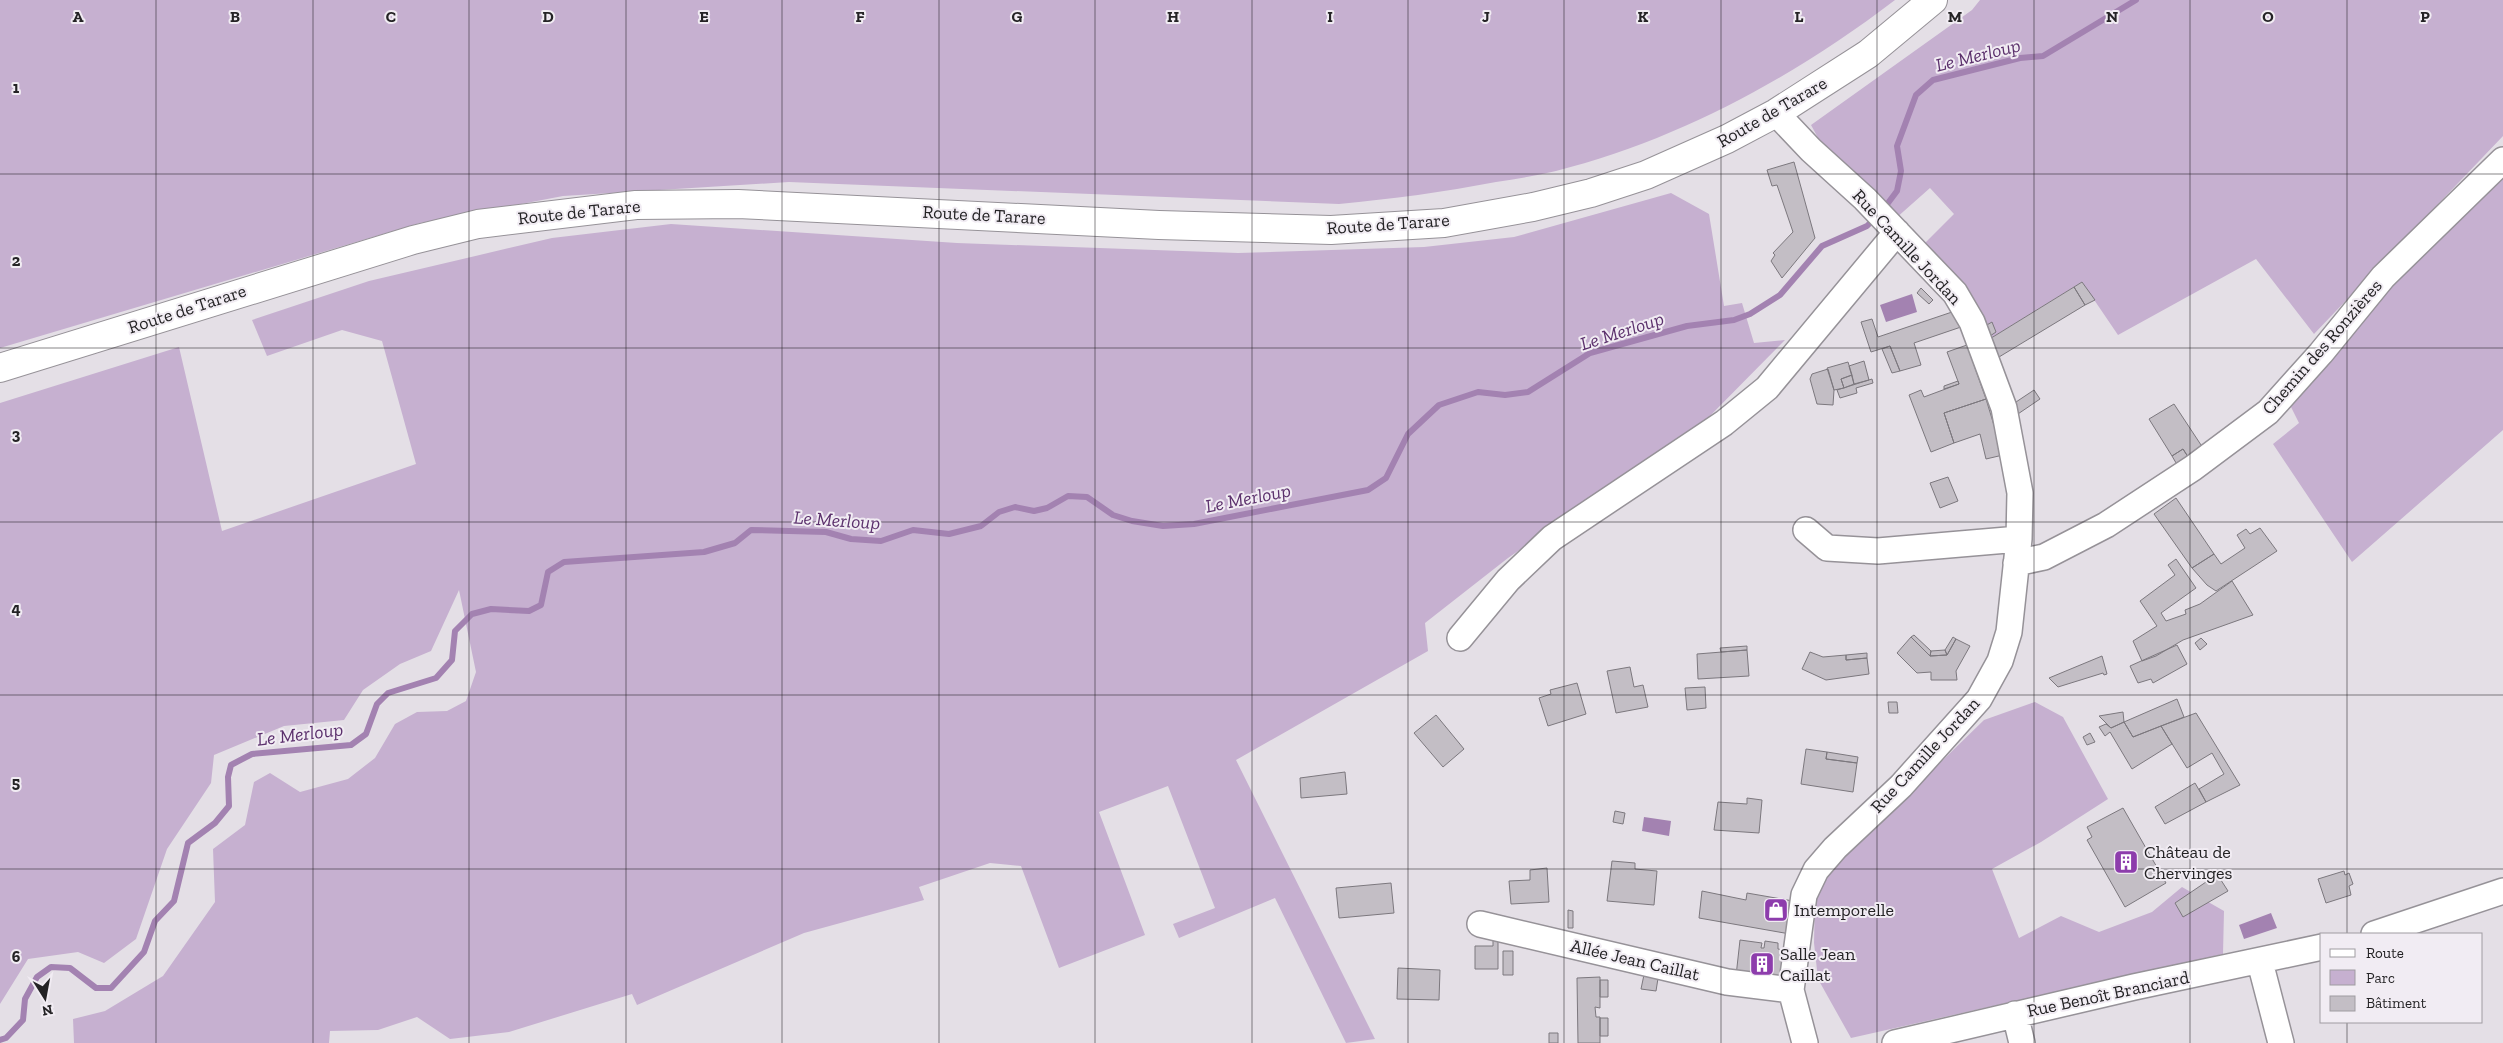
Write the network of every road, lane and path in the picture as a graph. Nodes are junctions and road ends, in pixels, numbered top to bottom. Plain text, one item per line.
1 (1933, 0) edge
2 (1776, 113) junction
3 (2503, 160) edge
4 (1894, 230) junction
5 (0, 368) edge
6 (1806, 530) dead end
7 (2018, 551) junction
8 (1460, 638) dead end
9 (2503, 891) edge
10 (1480, 924) dead end
11 (2377, 933) edge
12 (2320, 947) edge
13 (2260, 962) junction
14 (1791, 990) junction
15 (2015, 1014) junction
16 (1805, 1043) edge
17 (1896, 1043) edge
18 (2022, 1043) edge
19 (2281, 1043) edge

1 - 2 main road, Route de Tarare
2 - 4 street, Rue Camille Jordan
2 - 5 main road, Route de Tarare
3 - 7 street, Chemin des Ronzières
4 - 7 street, Rue Camille Jordan
4 - 8 street
6 - 7 street, Chemin des Ronzières
7 - 14 street, Rue Camille Jordan
9 - 11 street
10 - 14 street, Allée Jean Caillat
12 - 13 street, Rue Benoît Branciard
13 - 15 street, Rue Benoît Branciard
13 - 19 street
14 - 16 street, Rue Camille Jordan
15 - 17 street, Rue Benoît Branciard
15 - 18 street

